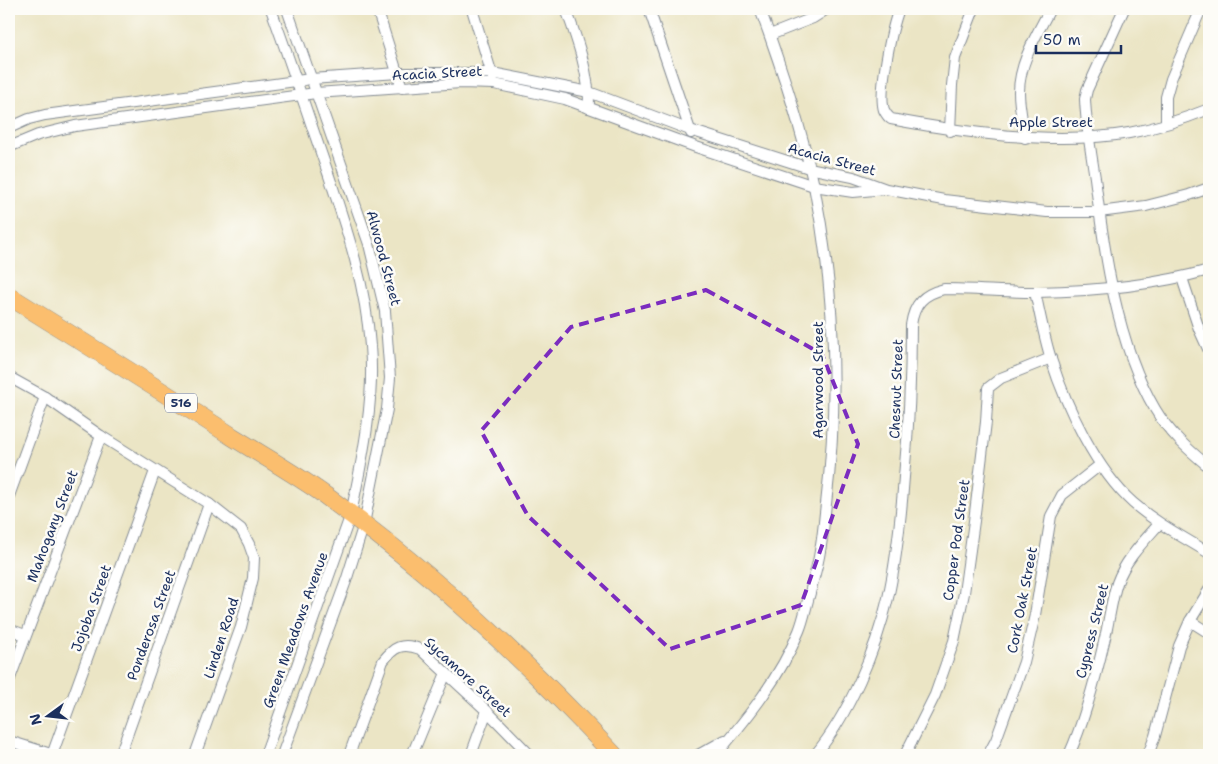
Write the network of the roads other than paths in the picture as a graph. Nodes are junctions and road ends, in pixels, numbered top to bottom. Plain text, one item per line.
1 (271, 9) edge
2 (287, 9) edge
3 (377, 9) edge
4 (472, 9) edge
5 (566, 9) edge
6 (648, 9) edge
7 (760, 9) edge
8 (826, 9) edge
9 (899, 9) edge
10 (974, 9) edge
11 (1050, 9) edge
12 (1124, 9) edge
13 (1201, 9) edge
14 (770, 35) junction
15 (398, 73) junction
16 (492, 73) junction
17 (311, 79) junction
18 (297, 82) junction
19 (494, 84) junction
20 (402, 88) junction
21 (589, 92) junction
22 (316, 93) junction
23 (302, 95) junction
24 (588, 108) junction
25 (1209, 109) edge
26 (1166, 124) junction
27 (9, 128) edge
28 (690, 130) junction
29 (950, 130) junction
30 (1025, 138) junction
31 (1089, 138) junction
32 (9, 147) edge
33 (696, 147) junction
34 (809, 168) junction
35 (814, 186) junction
36 (1209, 188) edge
37 (886, 189) junction
38 (1099, 212) junction
39 (1209, 270) edge
40 (1182, 278) junction
41 (1112, 288) junction
42 (1035, 292) junction
43 (9, 296) edge
44 (1209, 351) edge
45 (1051, 358) junction
46 (9, 377) edge
47 (45, 397) junction
48 (101, 436) junction
49 (1100, 465) junction
50 (1209, 467) edge
51 (155, 471) junction
52 (9, 496) edge
53 (209, 504) junction
54 (357, 519) junction
55 (1159, 524) junction
56 (1209, 553) edge
57 (1209, 590) edge
58 (1190, 621) junction
59 (9, 629) edge
60 (1209, 633) edge
61 (25, 635) junction
62 (446, 673) junction
63 (9, 681) edge
64 (487, 711) junction
65 (731, 737) junction
66 (9, 741) edge
67 (53, 755) edge
68 (120, 755) edge
69 (195, 755) edge
70 (265, 755) edge
71 (282, 755) edge
72 (349, 755) edge
73 (412, 755) edge
74 (471, 755) edge
75 (529, 755) edge
76 (614, 755) edge
77 (698, 755) edge
78 (716, 755) edge
79 (815, 755) edge
80 (905, 755) edge
81 (988, 755) edge
82 (1069, 755) edge
83 (1148, 755) edge

1 - 18 street, Alwood Street
2 - 17 street, Alwood Street
3 - 15 street
4 - 16 street
5 - 21 street
6 - 28 street
7 - 14 street, Agarwood Street
8 - 14 street
9 - 29 street, Apple Street
10 - 29 street
11 - 30 street
12 - 31 street
13 - 26 street
14 - 34 street, Agarwood Street
15 - 16 street, Acacia Street
15 - 17 street, Acacia Street
15 - 20 street
16 - 19 street
16 - 21 street, Acacia Street
17 - 18 street, Acacia Street
17 - 22 street, Alwood Street
18 - 23 street, Alwood Street
18 - 27 street, Acacia Street
19 - 20 street, Acacia Street
19 - 24 street, Acacia Street
20 - 22 street, Acacia Street
21 - 24 street
21 - 28 street, Acacia Street
22 - 23 street, Acacia Street
22 - 54 street, Alwood Street
23 - 32 street, Acacia Street
23 - 54 street, Alwood Street
24 - 33 street, Acacia Street
25 - 26 street, Apple Street
26 - 31 street, Apple Street
28 - 33 street
28 - 34 street, Acacia Street
29 - 30 street, Apple Street
30 - 31 street, Apple Street
31 - 38 street
33 - 35 street, Acacia Street
34 - 35 street, Agarwood Street
34 - 37 street, Acacia Street
35 - 37 street, Acacia Street
35 - 65 street, Agarwood Street
36 - 38 street, Acacia Street
37 - 38 street, Acacia Street
38 - 41 street
39 - 40 street, Chesnut Street
40 - 41 street, Chesnut Street
40 - 44 street
41 - 42 street, Chesnut Street
41 - 50 street
42 - 45 street
42 - 79 street, Chesnut Street
43 - 54 highway, 516
45 - 49 street
45 - 80 street, Copper Pod Street
46 - 47 street
47 - 48 street
47 - 52 street
48 - 51 street
48 - 61 street, Mahogany Street
49 - 55 street
49 - 81 street, Cork Oak Street
51 - 53 street
51 - 67 street, Jojoba Street
53 - 68 street, Ponderosa Street
53 - 69 street, Linden Road
54 - 70 street, Green Meadows Avenue
54 - 71 street
54 - 76 highway, 516
55 - 56 street
55 - 82 street, Cypress Street
57 - 58 street
58 - 60 street
58 - 83 street
59 - 61 street
61 - 63 street, Mahogany Street
62 - 64 street, Sycamore Street
62 - 72 street, Sycamore Street
62 - 73 street
64 - 74 street
64 - 75 street, Sycamore Street
65 - 77 street, Agarwood Street
65 - 78 street, Agarwood Street
66 - 67 street

